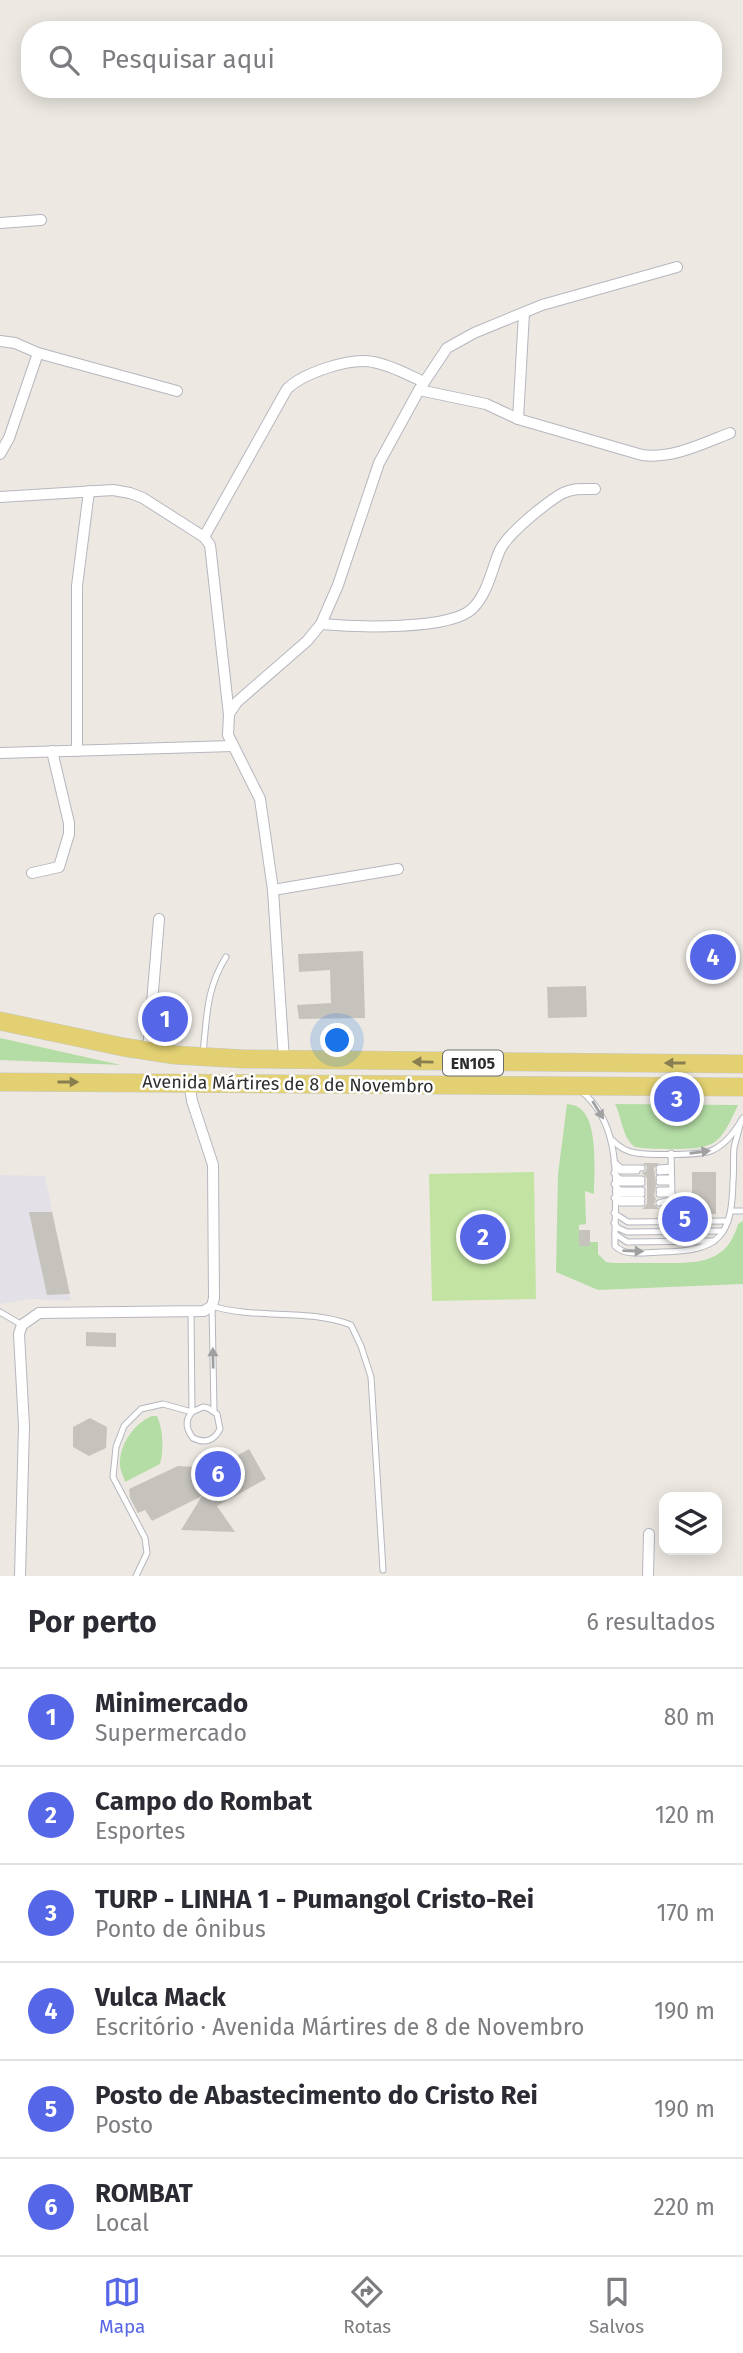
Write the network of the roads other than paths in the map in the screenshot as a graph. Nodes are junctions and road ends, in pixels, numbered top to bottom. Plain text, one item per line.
1 (41, 220) dead end
2 (0, 223) edge
3 (677, 267) dead end
4 (524, 313) junction
5 (0, 341) edge
6 (38, 353) junction
7 (421, 386) junction
8 (177, 391) dead end
9 (518, 419) junction
10 (730, 433) dead end
11 (0, 454) edge
12 (594, 489) dead end
13 (89, 491) junction
14 (0, 498) edge
15 (204, 537) junction
16 (321, 624) junction
17 (229, 715) junction
18 (233, 746) junction
19 (52, 751) junction
20 (77, 751) junction
21 (0, 753) edge
22 (398, 869) dead end
23 (32, 873) dead end
24 (273, 890) junction
25 (159, 919) dead end
26 (226, 957) dead end
27 (0, 1021) edge
28 (148, 1051) junction
29 (203, 1057) junction
30 (284, 1060) junction
31 (743, 1064) edge
32 (0, 1082) edge
33 (189, 1082) junction
34 (575, 1087) junction
35 (743, 1087) edge
36 (742, 1120) edge
37 (611, 1140) junction
38 (671, 1153) junction
39 (671, 1175) junction
40 (614, 1180) junction
41 (671, 1194) junction
42 (731, 1211) junction
43 (743, 1211) edge
44 (614, 1213) junction
45 (728, 1221) junction
46 (614, 1223) junction
47 (723, 1231) junction
48 (615, 1234) junction
49 (715, 1241) junction
50 (212, 1306) junction
51 (191, 1311) junction
52 (0, 1312) edge
53 (22, 1325) junction
54 (214, 1410) junction
55 (192, 1412) junction
56 (649, 1534) dead end
57 (383, 1570) dead end
58 (20, 1576) edge
59 (136, 1576) edge
60 (648, 1576) edge

1 - 2 street
3 - 4 street
4 - 7 street
4 - 9 street
5 - 6 street
6 - 8 street
6 - 11 street
7 - 9 street
7 - 15 street
7 - 16 street
9 - 10 street
12 - 16 street
13 - 14 street
13 - 15 street
13 - 20 street
15 - 17 street
16 - 17 street
17 - 18 street
18 - 20 street
18 - 24 street
19 - 20 street
19 - 21 street
19 - 23 street
22 - 24 street
24 - 30 street
25 - 28 street
26 - 29 lane
27 - 28 main road, Avenida Mártires de 8 de Novembro / EN105
28 - 29 main road, Avenida Mártires de 8 de Novembro / EN105
29 - 30 main road, Avenida Mártires de 8 de Novembro / EN105
31 -> 30 main road, Avenida Mártires de 8 de Novembro / EN105
32 -> 33 main road, Avenida Mártires de 8 de Novembro / EN105
33 - 34 main road, Avenida Mártires de 8 de Novembro / EN105
33 - 50 street
34 - 35 main road, Avenida Mártires de 8 de Novembro / EN105
34 -> 37 lane
38 -> 36 lane
36 - 42 lane
37 - 38 lane
37 - 40 lane
38 - 39 lane
39 - 39 lane
39 - 41 lane
40 - 40 lane
40 - 40 lane
40 - 44 lane
41 - 41 lane
42 - 43 lane
42 - 45 lane
44 - 45 lane
44 - 46 lane
45 - 47 lane
46 - 47 lane
46 - 48 lane
47 - 49 lane
48 - 49 lane
48 -> 49 lane
50 - 51 street
54 -> 50 lane
50 - 57 lane
51 - 53 street
51 - 55 lane
52 - 53 lane
53 - 58 street
54 - 55 lane
54 - 55 lane
55 - 59 lane
56 - 60 street

